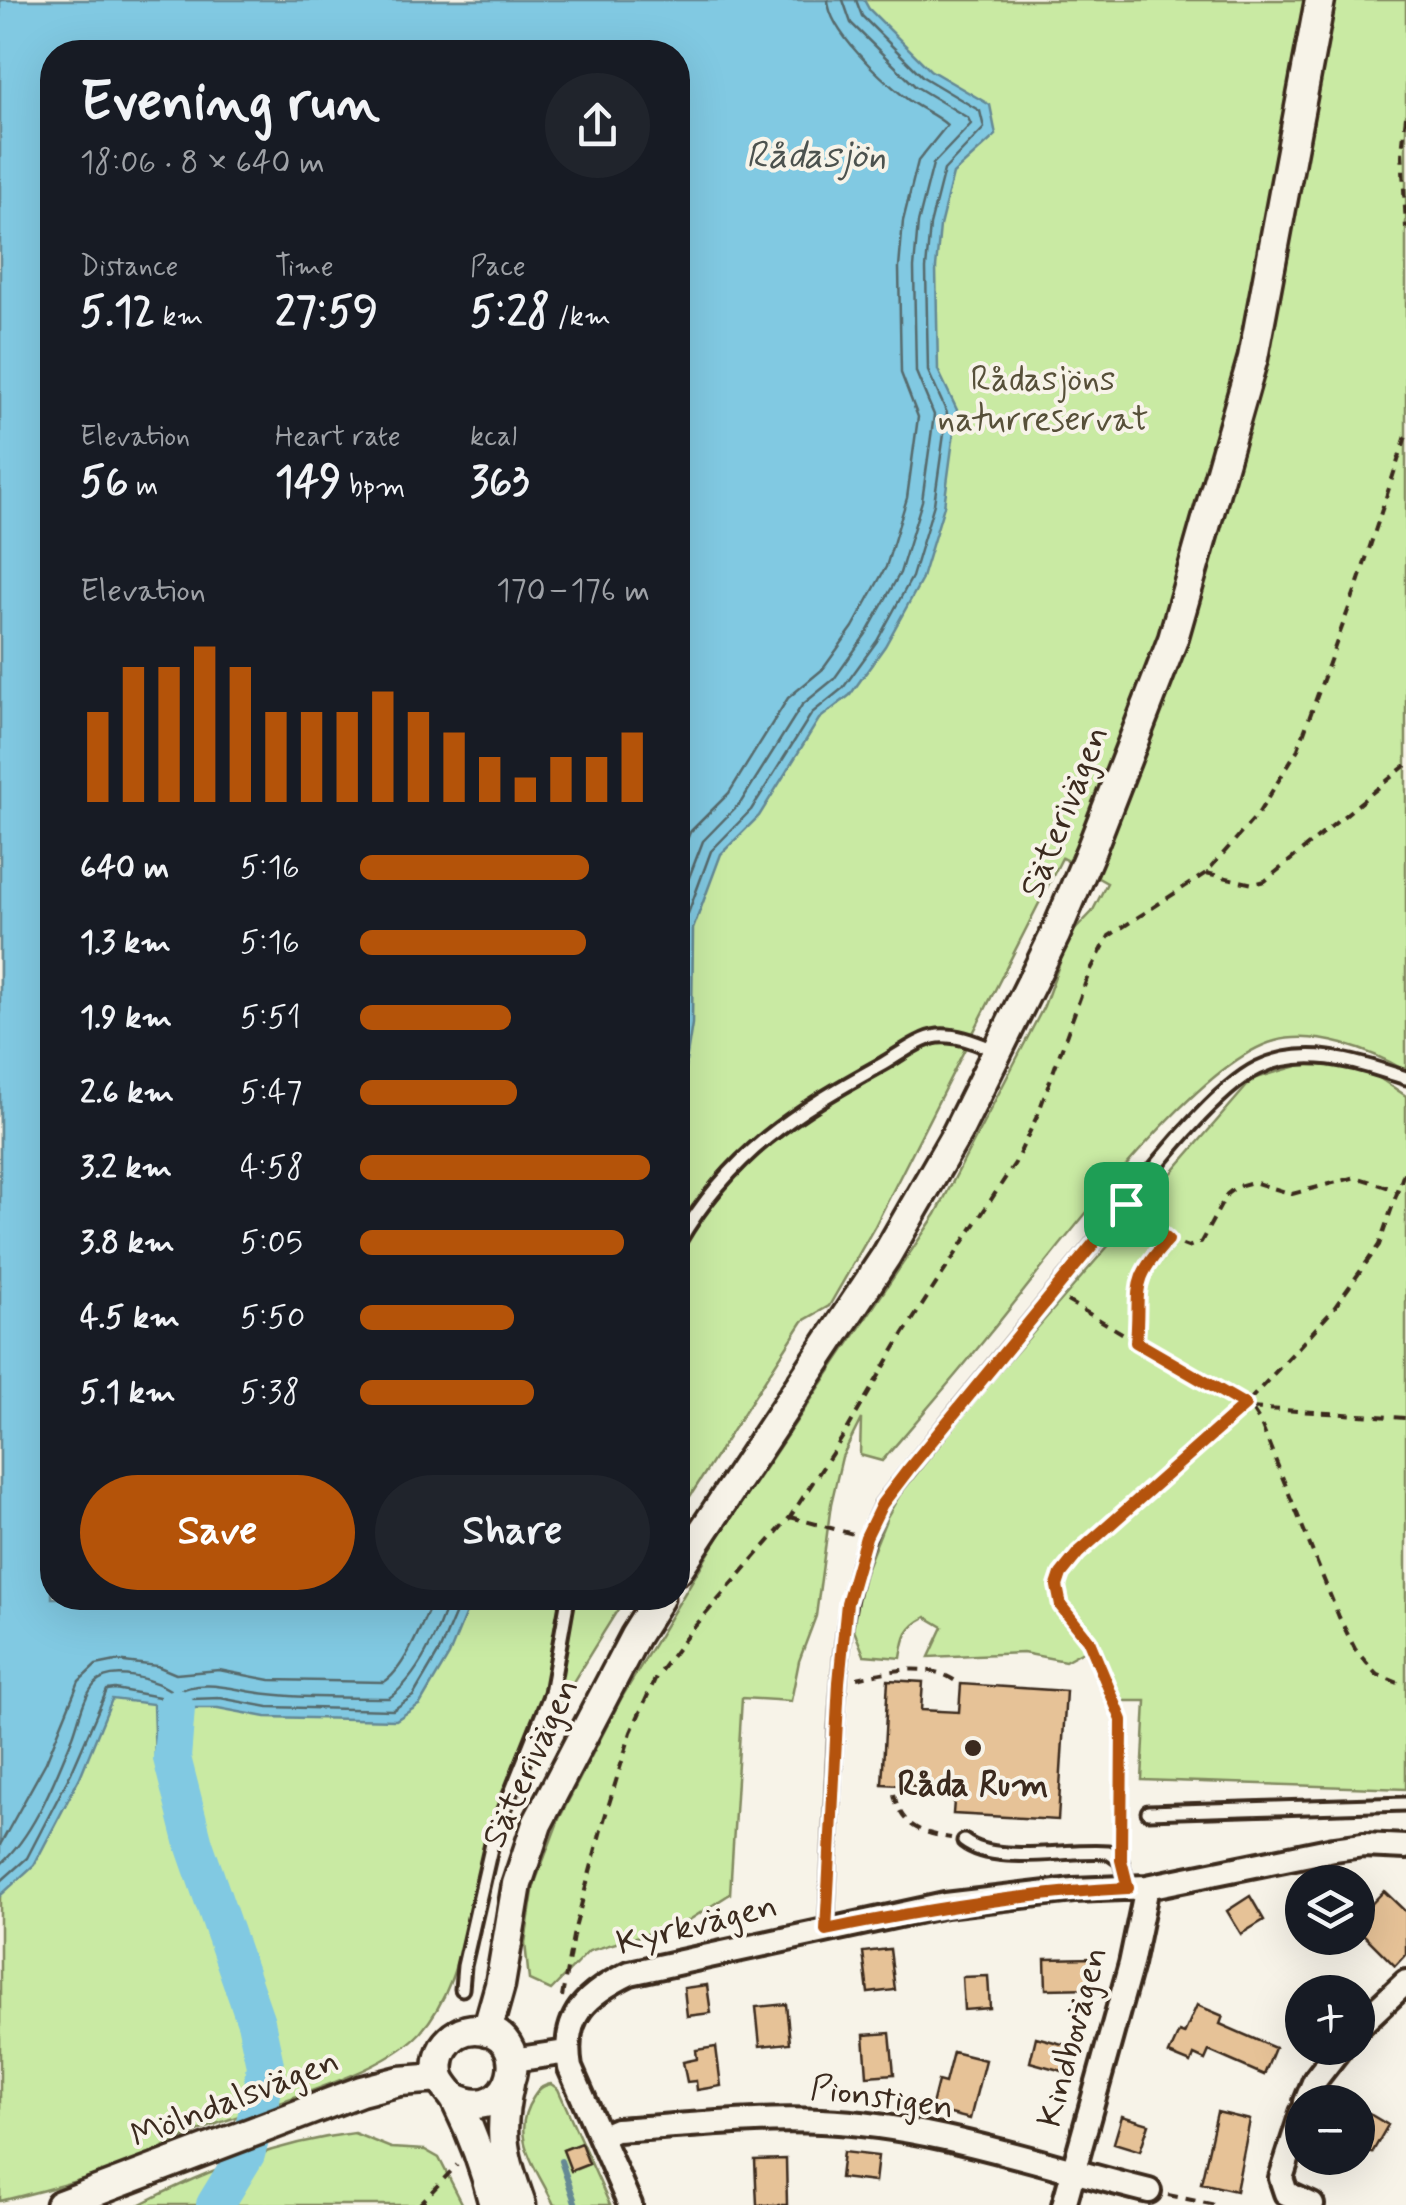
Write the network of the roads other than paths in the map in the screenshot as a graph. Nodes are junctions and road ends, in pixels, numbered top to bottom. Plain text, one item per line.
1 (1320, 0) edge
2 (998, 1052) junction
3 (1406, 1078) edge
4 (690, 1222) edge
5 (690, 1551) edge
6 (566, 1610) edge
7 (652, 1610) edge
8 (1406, 1804) edge
9 (1148, 1812) dead end
10 (964, 1841) road end
11 (1406, 1847) edge
12 (1137, 1887) junction
13 (826, 1930) junction
14 (1406, 1982) edge
15 (462, 1990) dead end
16 (1375, 2011) edge
17 (487, 2030) junction
18 (567, 2052) junction
19 (511, 2072) junction
20 (447, 2087) junction
21 (602, 2136) junction
22 (1285, 2166) edge
23 (1072, 2172) junction
24 (1149, 2191) road end
25 (1280, 2199) edge
26 (60, 2205) edge
27 (494, 2205) edge
28 (521, 2205) edge
29 (630, 2205) edge
30 (1064, 2205) edge
31 (1312, 2205) edge

1 - 2 street, Säterivägen
2 - 4 lane
2 - 5 street, Säterivägen
3 - 13 lane
6 - 15 lane
7 - 17 street, Säterivägen
8 - 9 lane
10 - 12 lane
11 - 12 street, Kyrkvägen
12 - 13 street, Kyrkvägen
12 - 23 street, Kindbovägen
13 - 18 street, Kyrkvägen
14 - 16 street
17 - 19 street
17 - 20 street
18 - 19 street
18 - 21 street
19 - 20 street
19 - 28 street
20 - 26 street, Mölndalsvägen
20 - 27 street
21 - 23 street, Pionstigen
21 - 29 street
22 - 25 street
23 - 24 street, Pionstigen
23 - 30 street, Kindbovägen
25 - 31 street

